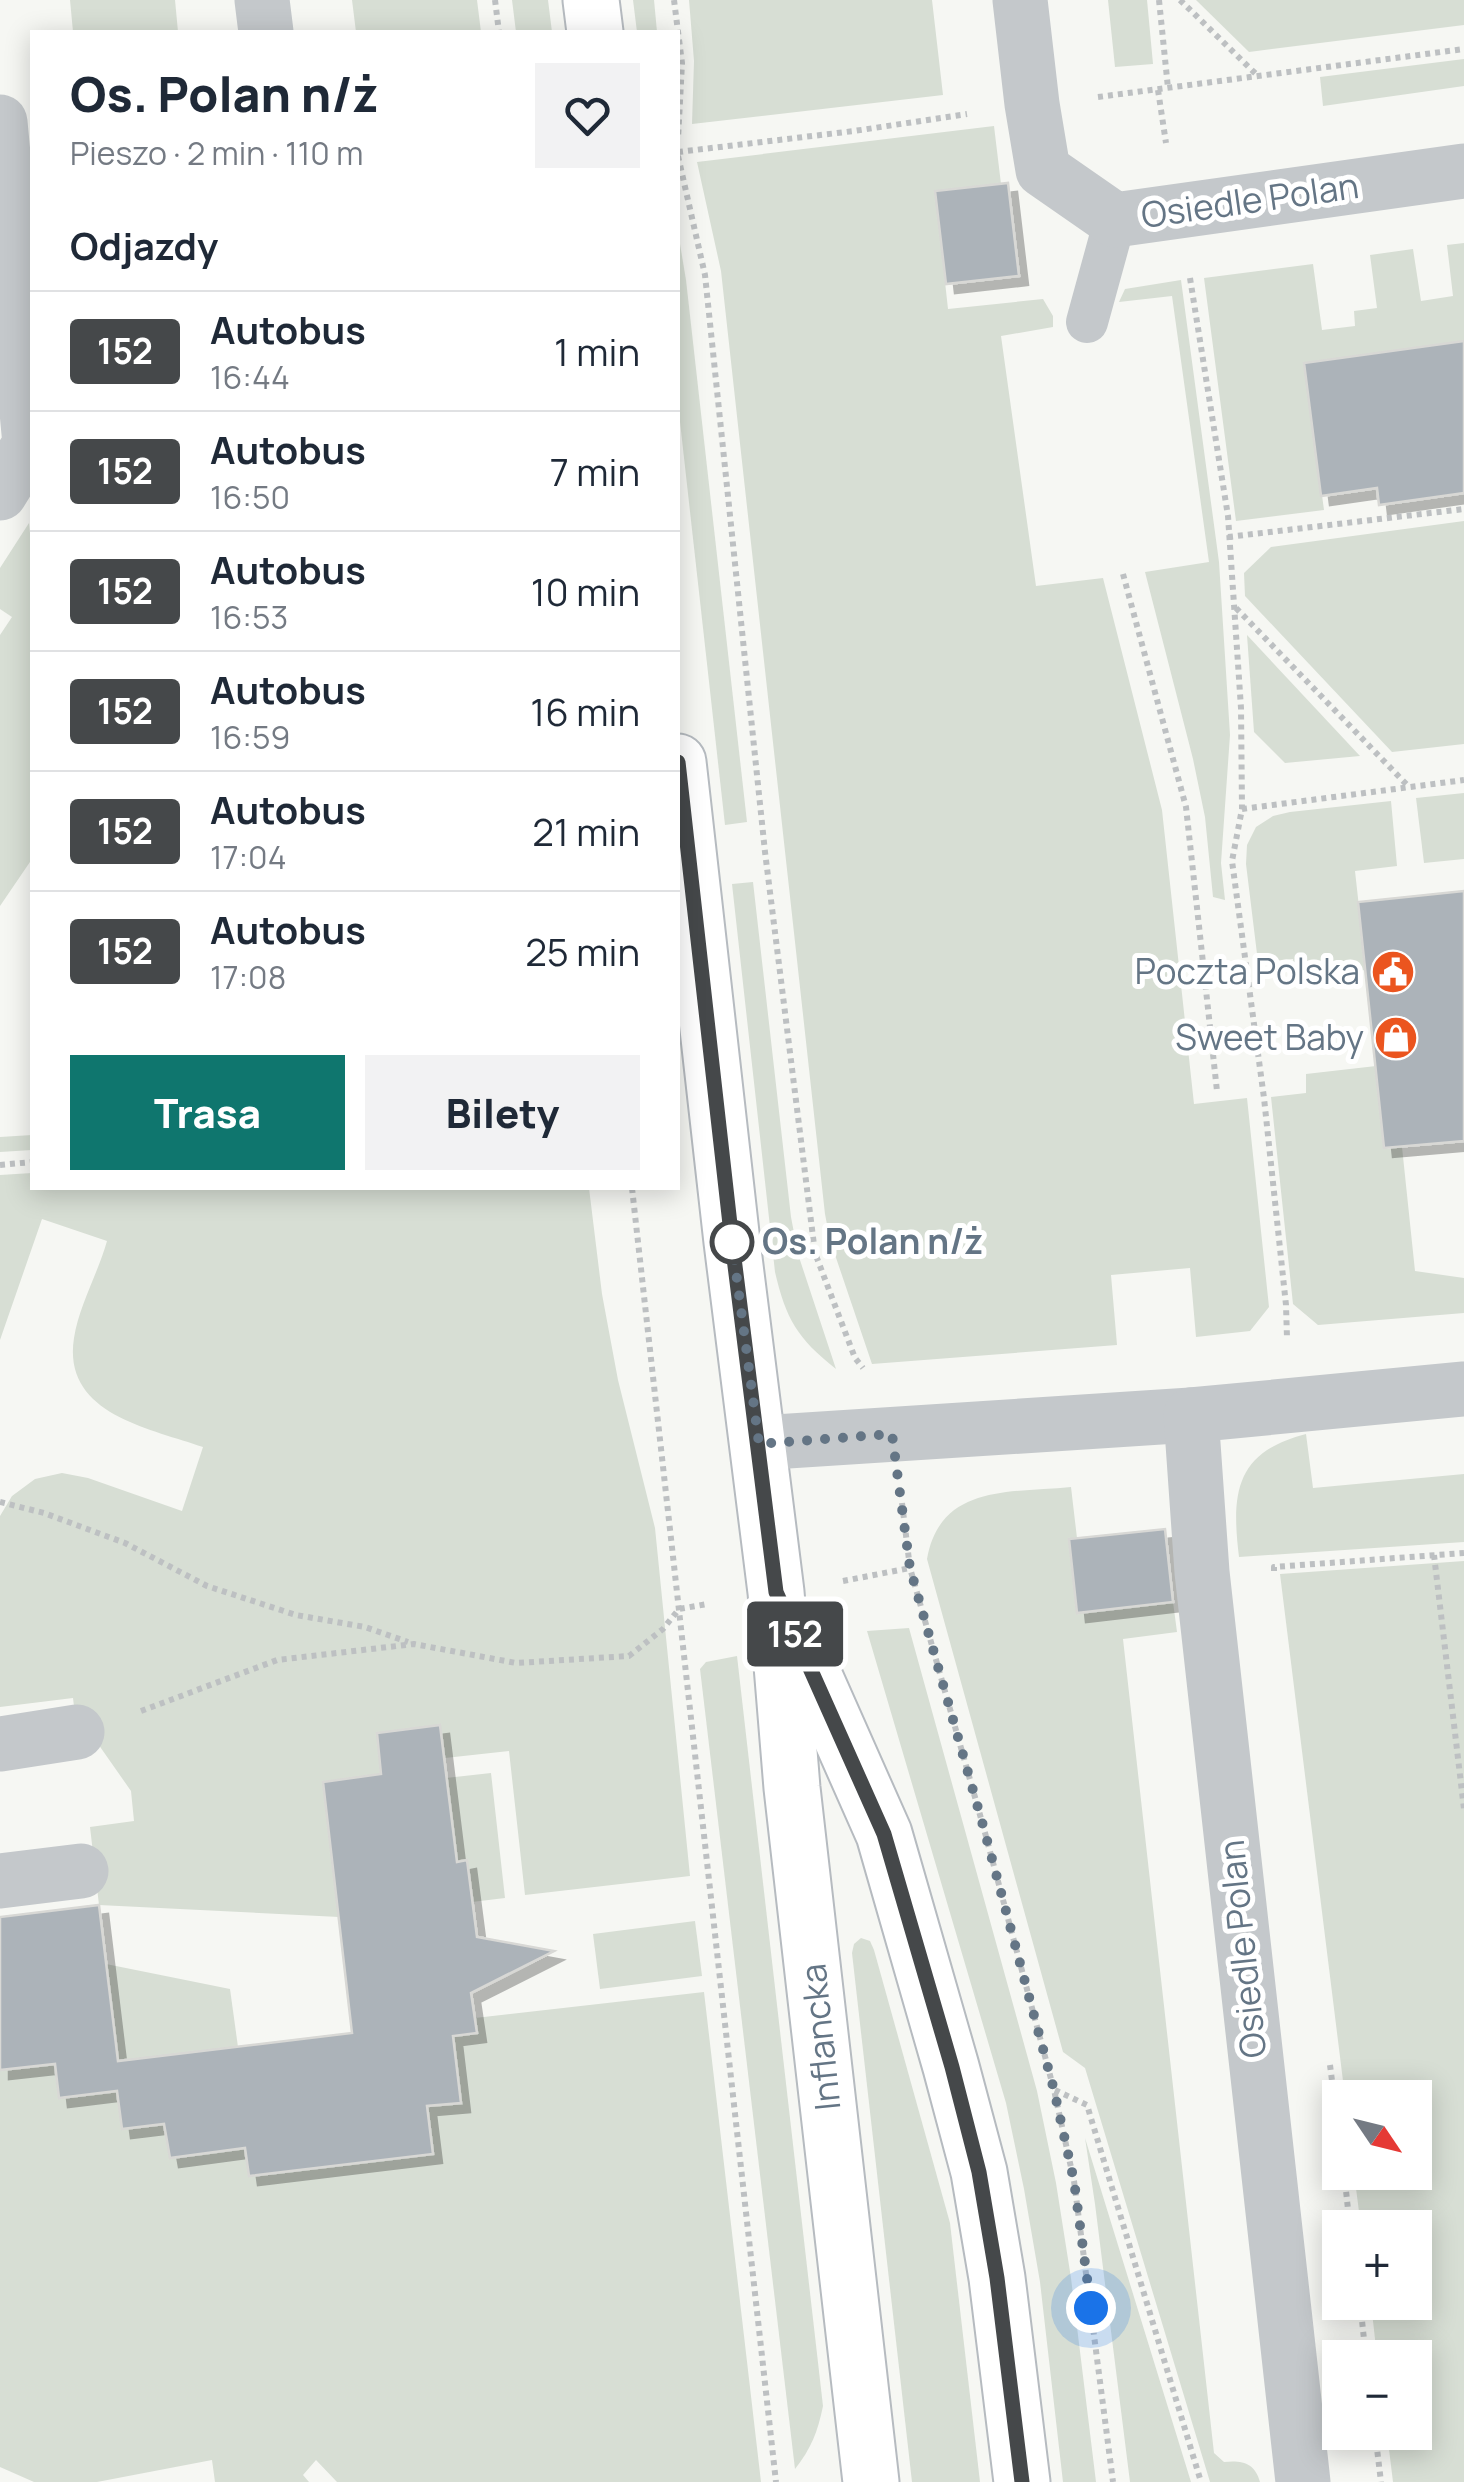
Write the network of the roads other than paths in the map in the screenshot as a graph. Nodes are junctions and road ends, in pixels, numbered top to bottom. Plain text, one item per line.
1 (262, 0) edge
2 (592, 0) edge
3 (1020, 0) edge
4 (266, 30) edge
5 (595, 30) edge
6 (0, 122) edge
7 (1464, 171) edge
8 (1115, 220) junction
9 (1087, 322) dead end
10 (0, 493) edge
11 (680, 780) edge
12 (1464, 1389) edge
13 (1191, 1416) junction
14 (759, 1444) junction
15 (776, 1592) junction
16 (77, 1732) road end
17 (0, 1744) edge
18 (81, 1871) dead end
19 (0, 1880) edge
20 (871, 2482) edge
21 (1022, 2482) edge
22 (1302, 2482) edge

1 - 4 street
2 - 5 street
3 - 8 street, Osiedle Polan
6 - 10 street
7 - 8 street, Osiedle Polan
8 - 9 lane
11 - 14 street, Inflancka
12 - 13 street
13 - 14 street
13 - 22 street, Osiedle Polan
14 - 15 street, Inflancka
15 - 20 street, Inflancka
15 - 21 street, Inflancka
16 - 17 street
18 - 19 street

